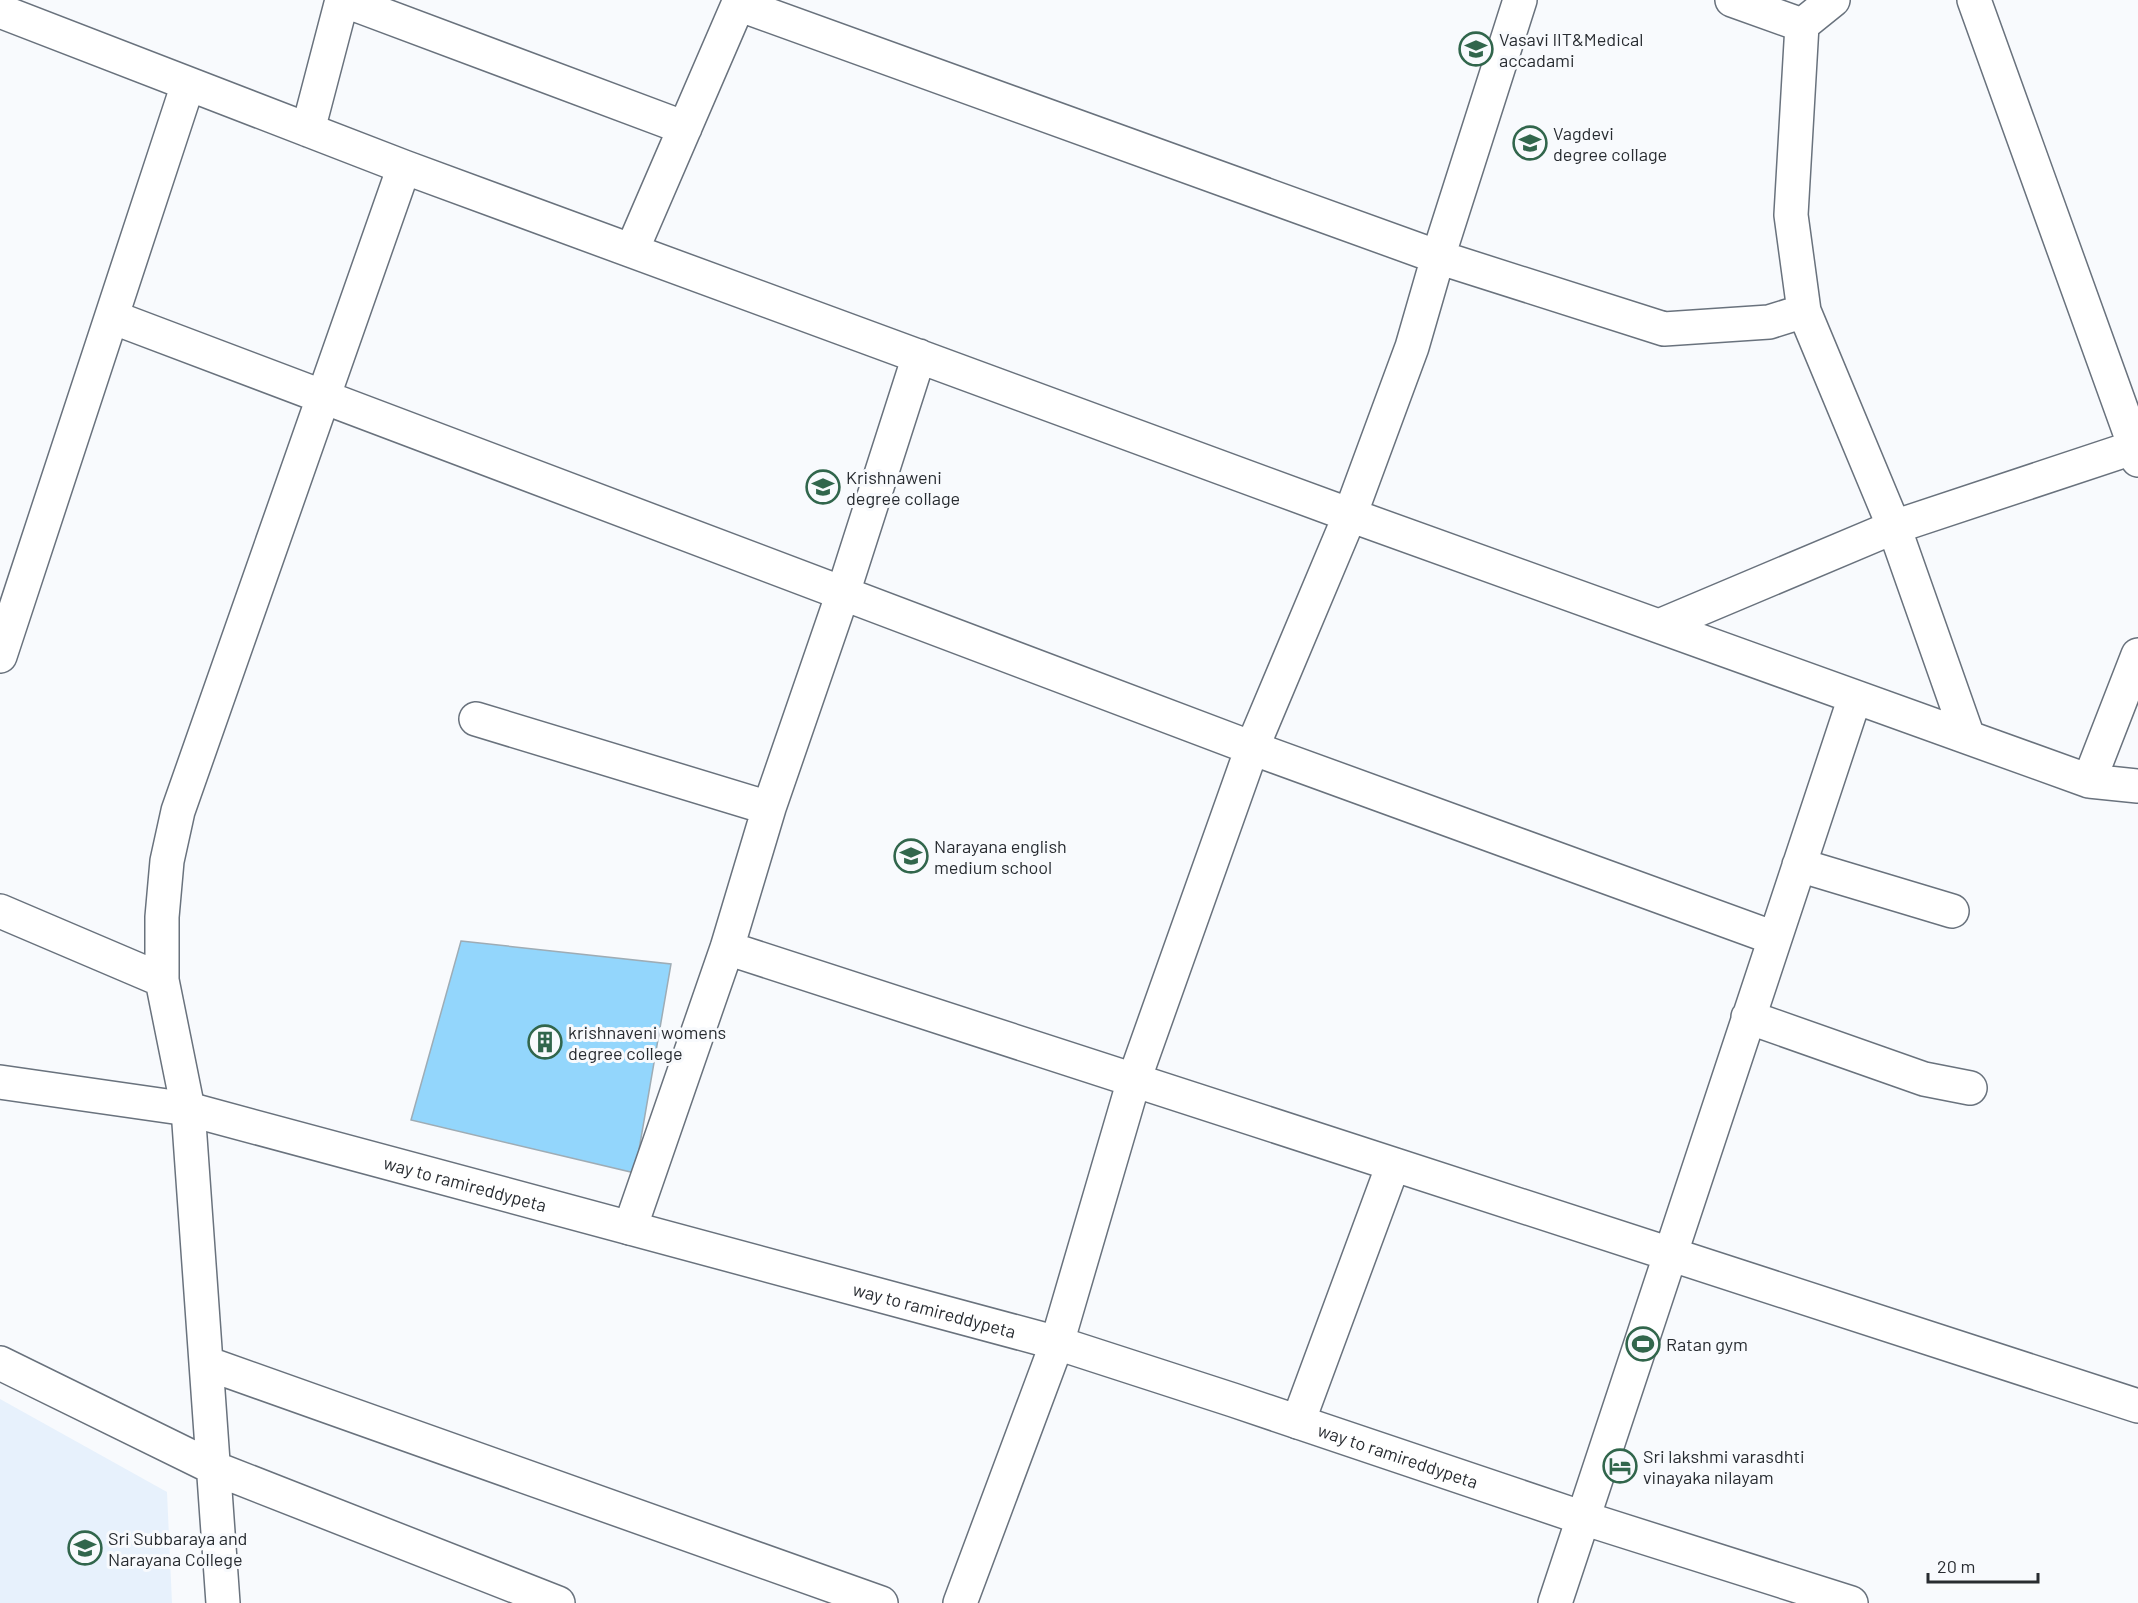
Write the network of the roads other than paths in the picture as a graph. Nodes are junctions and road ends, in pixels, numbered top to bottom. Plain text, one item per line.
1 (342, 0) edge
2 (1520, 0) edge
3 (1732, 0) edge
4 (1833, 0) edge
5 (1974, 0) edge
6 (739, 2) edge
7 (0, 11) edge
8 (1802, 25) junction
9 (188, 84) junction
10 (685, 128) junction
11 (308, 130) junction
12 (404, 167) junction
13 (632, 250) junction
14 (1438, 256) junction
15 (1804, 311) junction
16 (112, 317) junction
17 (919, 356) junction
18 (324, 397) junction
19 (2137, 451) edge
20 (1350, 515) junction
21 (1894, 527) junction
22 (843, 593) junction
23 (1659, 626) junction
24 (0, 654) edge
25 (2138, 655) edge
26 (1854, 697) junction
27 (476, 719) dead end
28 (1968, 738) junction
29 (1252, 748) junction
30 (2089, 781) junction
31 (2138, 786) edge
32 (770, 808) junction
33 (1798, 865) junction
34 (0, 911) edge
35 (1952, 911) dead end
36 (1774, 938) junction
37 (727, 948) junction
38 (162, 980) junction
39 (1748, 1017) junction
40 (1134, 1080) junction
41 (0, 1082) edge
42 (1970, 1088) dead end
43 (188, 1109) junction
44 (1393, 1165) junction
45 (630, 1228) junction
46 (1671, 1253) junction
47 (1057, 1343) junction
48 (0, 1363) edge
49 (206, 1363) junction
50 (2138, 1406) edge
51 (1299, 1422) junction
52 (214, 1468) junction
53 (1583, 1518) junction
54 (223, 1603) edge
55 (558, 1603) edge
56 (881, 1603) edge
57 (960, 1603) edge
58 (1555, 1603) edge
59 (1851, 1603) edge

1 - 10 street
1 - 11 street
2 - 14 street
3 - 8 street
4 - 8 street
5 - 19 street
6 - 10 street
6 - 14 street
7 - 9 street
8 - 15 street
9 - 11 street
9 - 16 street
10 - 13 street
11 - 12 street
12 - 13 street
12 - 18 street
13 - 17 street
14 - 15 street
14 - 20 street
15 - 21 street
16 - 18 street
16 - 24 street
17 - 20 street
17 - 22 street
18 - 22 street
18 - 38 street
19 - 21 street
20 - 23 street
20 - 29 street
21 - 23 street
21 - 28 street
22 - 29 street
22 - 32 street
23 - 26 street
25 - 30 street
26 - 28 street
26 - 33 street
27 - 32 street
28 - 30 street
29 - 36 street
29 - 40 street
30 - 31 street
32 - 37 street
33 - 35 street
33 - 36 street
34 - 38 street
36 - 39 street
37 - 40 street
37 - 45 street
38 - 43 street
39 - 42 street
39 - 46 street
40 - 44 street
40 - 47 street
41 - 43 street, way to ramireddypeta
43 - 45 street, way to ramireddypeta
43 - 49 street
44 - 46 street
44 - 51 street
45 - 47 street, way to ramireddypeta
46 - 50 street
46 - 53 street
47 - 51 street, way to ramireddypeta
47 - 57 street
48 - 52 street
49 - 52 street
49 - 56 street
51 - 53 street, way to ramireddypeta
52 - 54 street
52 - 55 street
53 - 58 street
53 - 59 street, way to ramireddypeta

